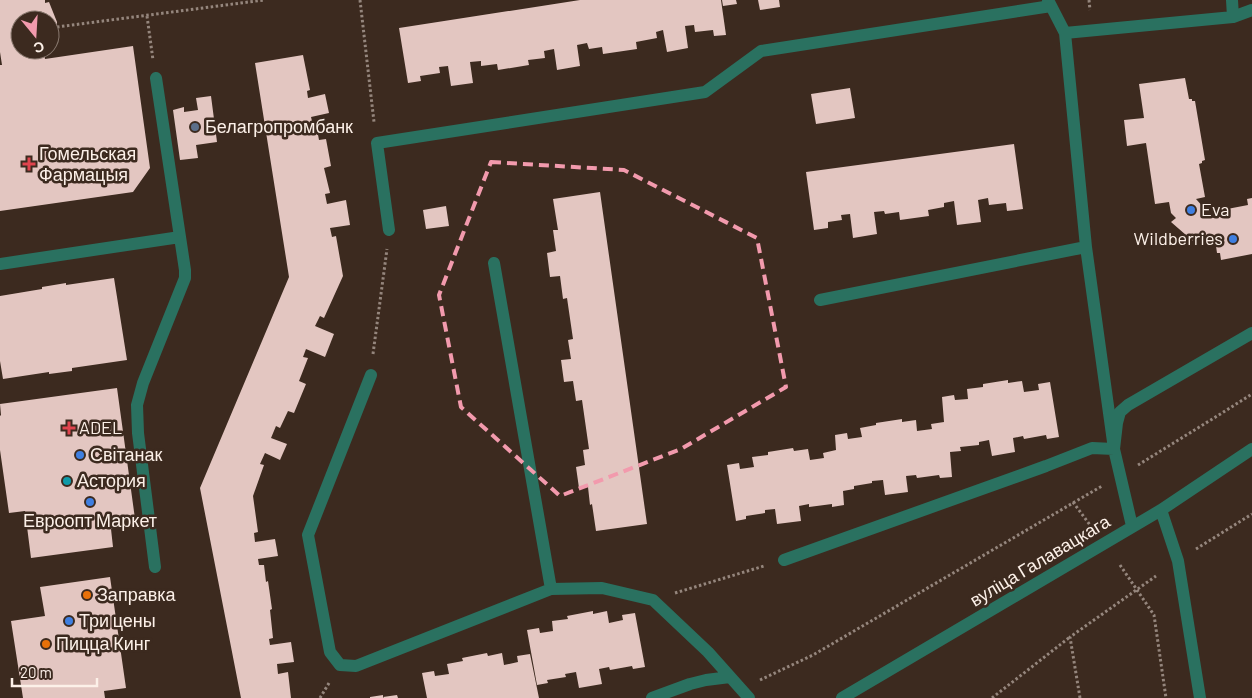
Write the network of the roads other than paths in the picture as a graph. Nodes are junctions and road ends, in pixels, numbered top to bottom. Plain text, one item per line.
1 (1232, 0) edge
2 (1050, 3) edge
3 (1252, 10) edge
4 (1234, 17) junction
5 (1065, 33) junction
6 (156, 78) road end
7 (390, 230) road end
8 (180, 237) junction
9 (1086, 247) junction
10 (494, 263) dead end
11 (0, 264) edge
12 (820, 300) dead end
13 (1252, 333) edge
14 (371, 375) road end
15 (1114, 449) junction
16 (1252, 449) edge
17 (1161, 510) junction
18 (1132, 526) junction
19 (784, 560) road end
20 (155, 567) dead end
21 (551, 589) junction
22 (730, 677) junction
23 (746, 694) edge
24 (652, 698) edge
25 (842, 698) edge
26 (1200, 698) edge

1 - 4 street
2 - 5 street
2 - 7 street
3 - 4 street
4 - 5 street
5 - 9 street
6 - 8 street
8 - 11 street
8 - 20 street
9 - 12 street
9 - 15 street
10 - 21 street
13 - 15 street
14 - 21 street
15 - 18 street
15 - 19 street
16 - 17 street, вуліца Галавацкага
17 - 18 street, вуліца Галавацкага
17 - 26 street
18 - 25 street, вуліца Галавацкага
21 - 22 street
22 - 23 street
22 - 24 street

